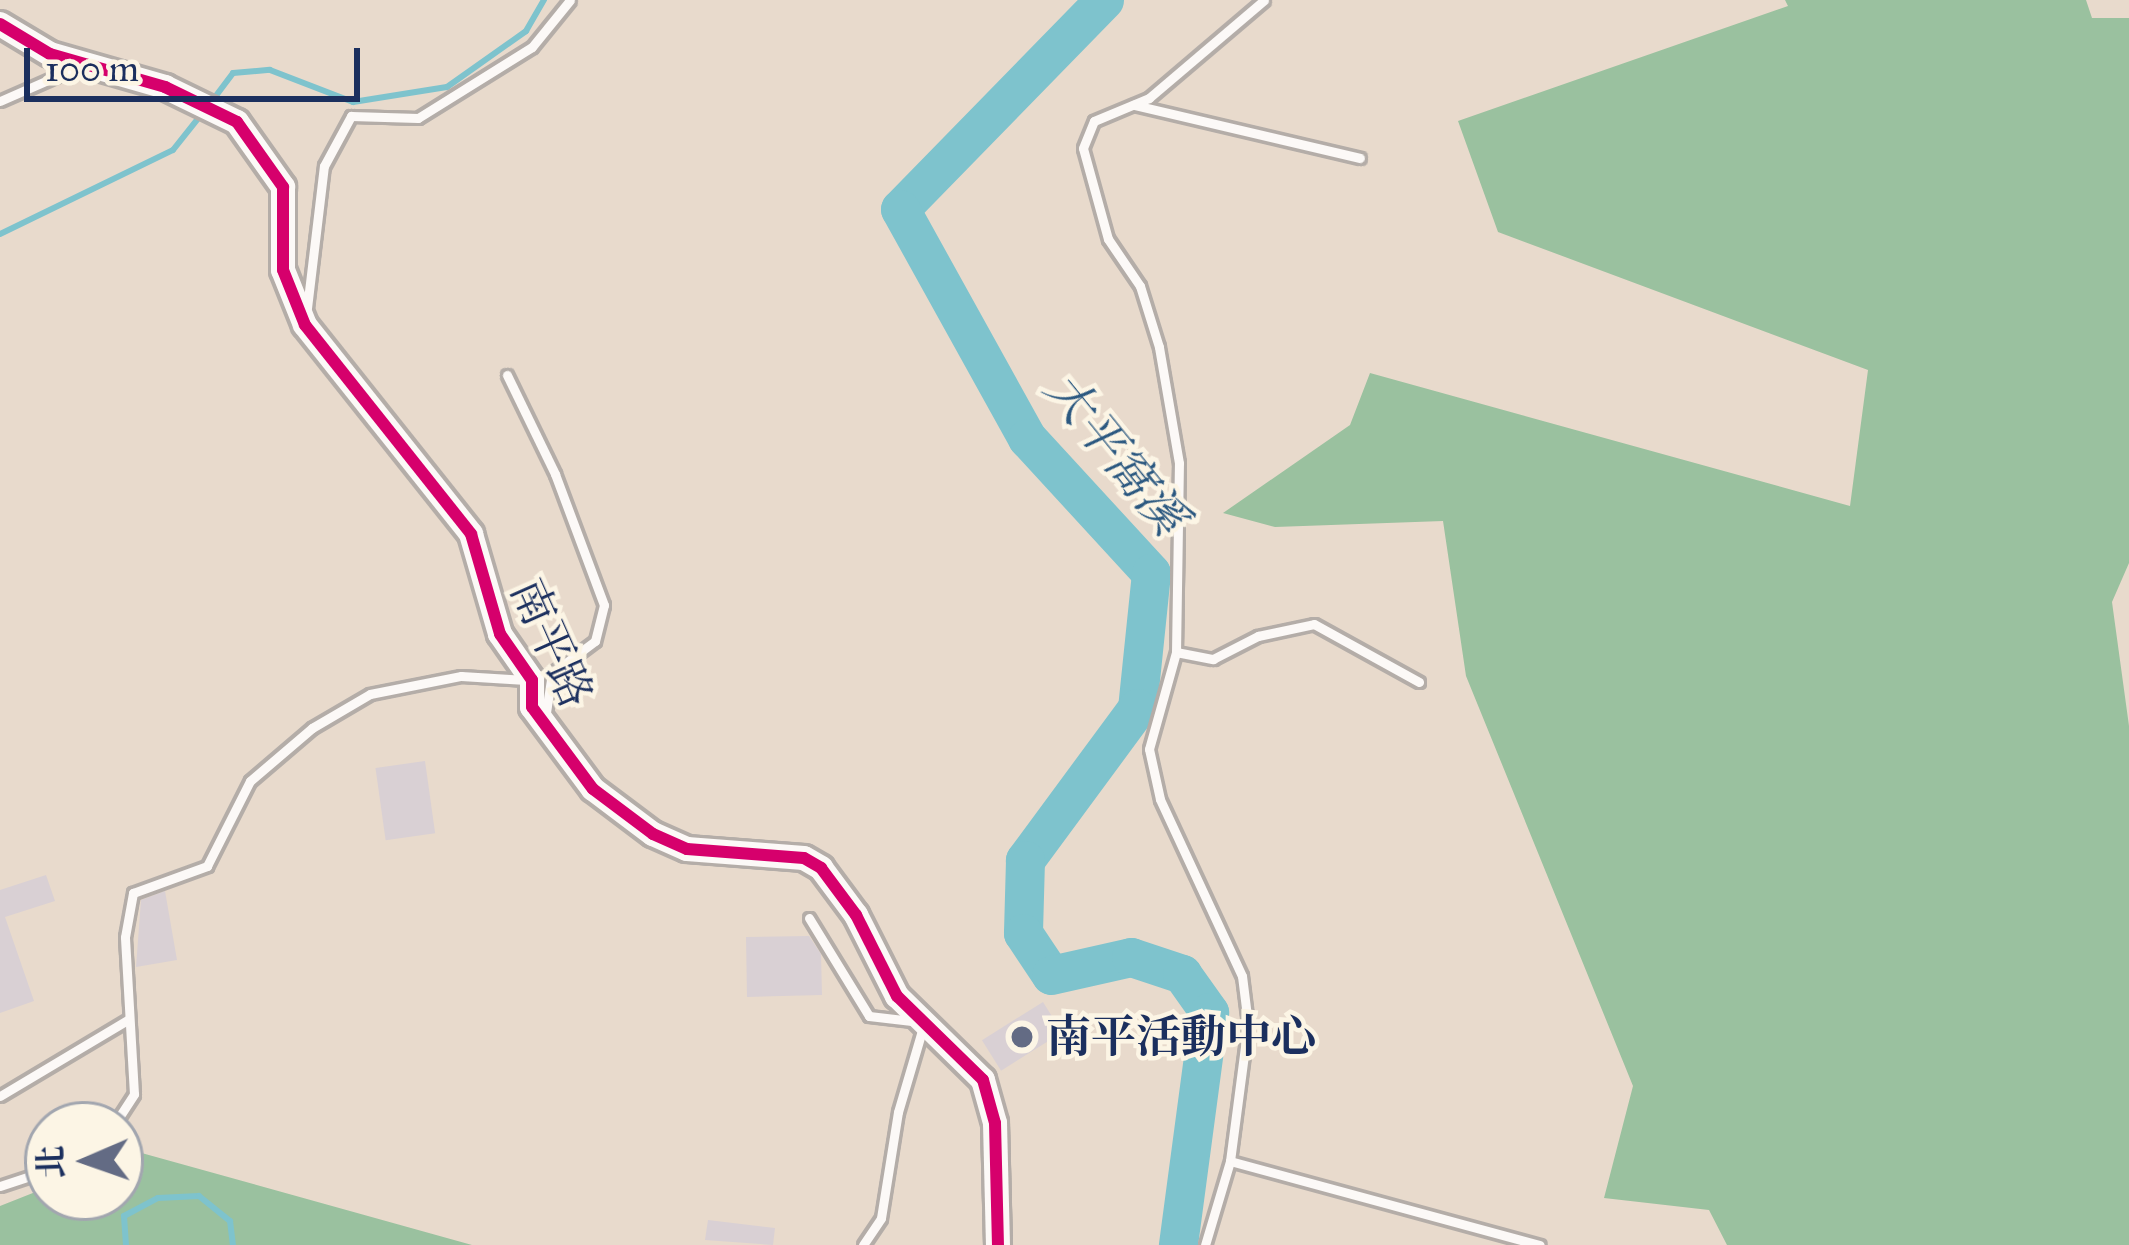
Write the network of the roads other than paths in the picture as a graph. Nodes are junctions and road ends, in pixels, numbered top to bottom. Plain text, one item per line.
1 (570, 0) edge
2 (1264, 0) edge
3 (0, 24) edge
4 (86, 64) junction
5 (0, 101) edge
6 (1134, 105) junction
7 (1360, 158) dead end
8 (304, 325) junction
9 (506, 375) dead end
10 (1175, 652) junction
11 (532, 680) junction
12 (1419, 682) dead end
13 (545, 724) junction
14 (809, 918) dead end
15 (129, 1019) junction
16 (924, 1022) junction
17 (0, 1096) edge
18 (129, 1101) edge
19 (1230, 1161) junction
20 (863, 1245) edge
21 (998, 1245) edge
22 (1205, 1245) edge
23 (1540, 1245) edge

1 - 8 lane
2 - 6 lane
3 - 4 street
4 - 5 lane
4 - 8 street, 南平路
6 - 7 lane
6 - 10 lane
8 - 11 street, 南平路
9 - 13 lane
10 - 12 lane
10 - 19 lane
11 - 13 street, 南平路
11 - 15 lane
13 - 16 street, 南平路
14 - 16 lane
15 - 17 lane
15 - 18 lane
16 - 20 lane
16 - 21 street, 南平路
19 - 22 lane
19 - 23 lane

